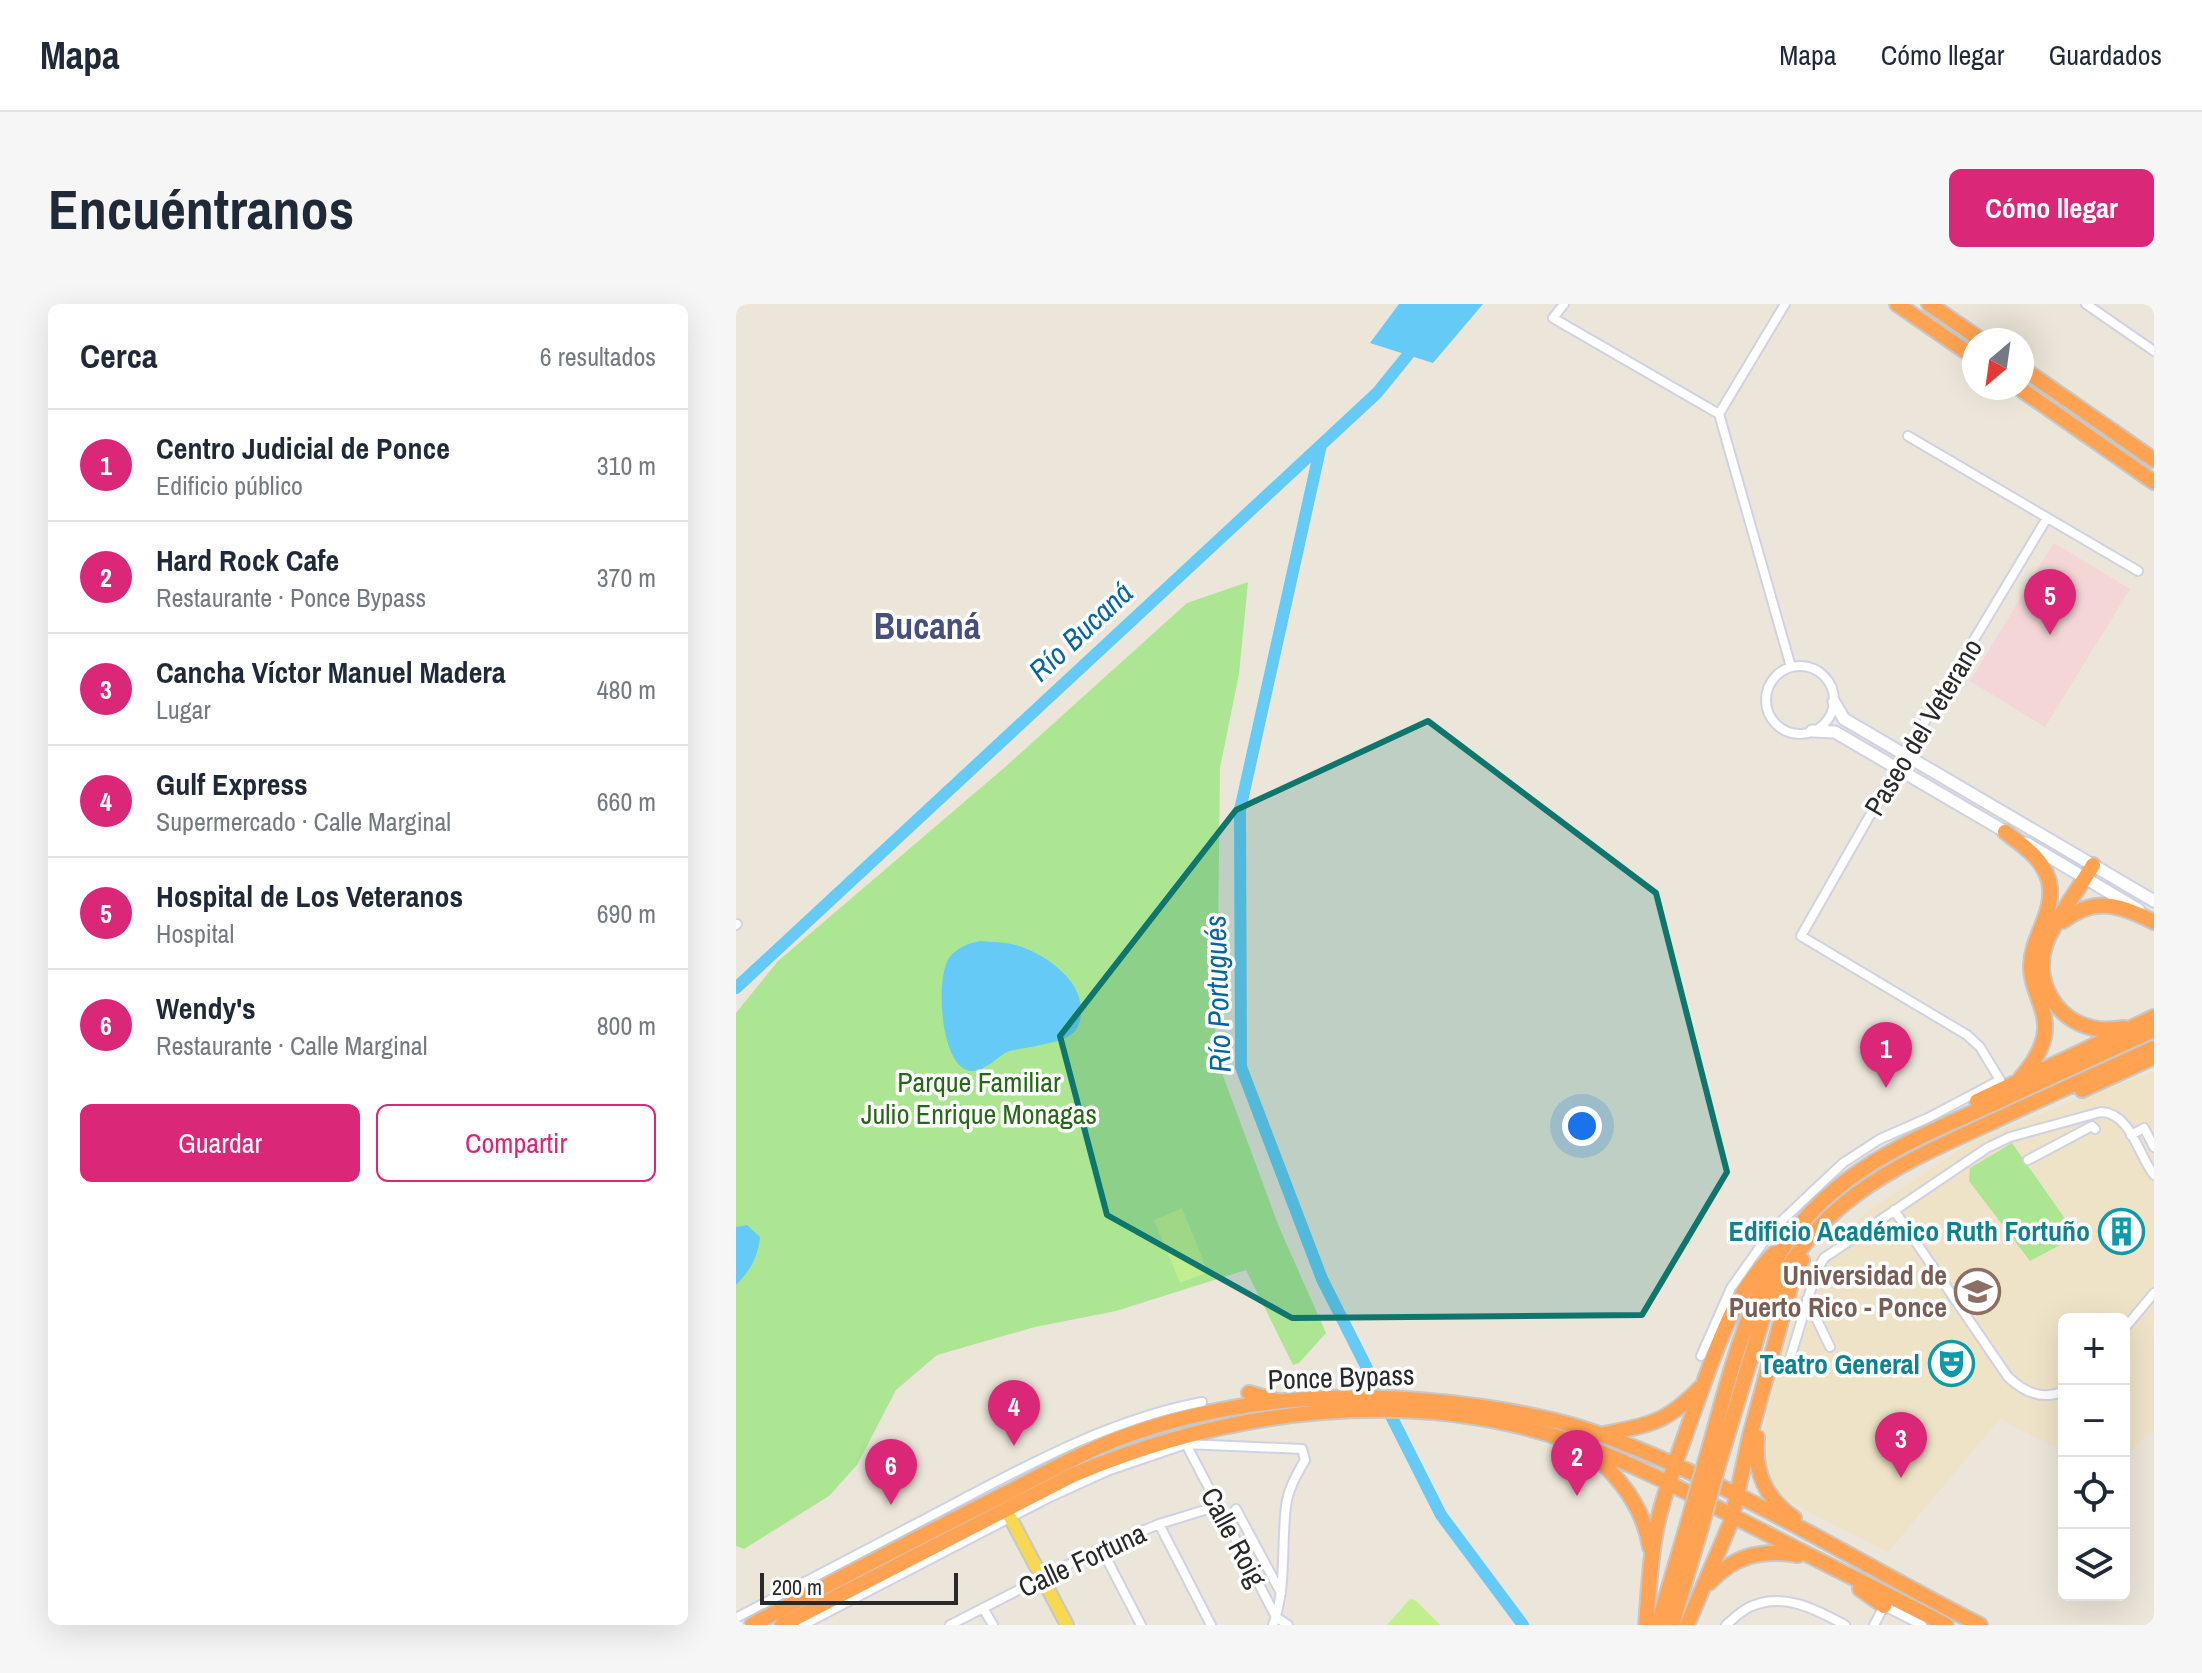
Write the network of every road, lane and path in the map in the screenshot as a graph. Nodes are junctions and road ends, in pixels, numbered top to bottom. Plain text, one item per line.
1 (1564, 304) edge
2 (1785, 304) edge
3 (1897, 304) edge
4 (1929, 304) edge
5 (2086, 304) edge
6 (1964, 328) edge
7 (1962, 349) edge
8 (2154, 351) edge
9 (2034, 376) edge
10 (2034, 398) edge
11 (1719, 414) junction
12 (1908, 436) dead end
13 (2154, 460) edge
14 (2154, 482) edge
15 (2047, 518) junction
16 (2138, 571) dead end
17 (1791, 667) junction
18 (1834, 702) junction
19 (1812, 731) junction
20 (1905, 755) junction
21 (1897, 768) junction
22 (2005, 832) junction
23 (2089, 871) junction
24 (2154, 901) edge
25 (2154, 921) edge
26 (2057, 926) junction
27 (2154, 1017) edge
28 (2132, 1027) junction
29 (2154, 1030) edge
30 (2154, 1048) edge
31 (2154, 1057) edge
32 (2154, 1065) edge
33 (2136, 1068) junction
34 (2020, 1079) junction
35 (2023, 1107) junction
36 (2086, 1117) junction
37 (1937, 1129) junction
38 (2131, 1135) junction
39 (2154, 1147) edge
40 (2028, 1160) dead end
41 (2154, 1175) edge
42 (1894, 1210) junction
43 (1827, 1218) junction
44 (1787, 1242) junction
45 (2154, 1293) edge
46 (1807, 1299) junction
47 (2130, 1322) edge
48 (1830, 1347) dead end
49 (1701, 1356) dead end
50 (1787, 1369) dead end
51 (1704, 1384) junction
52 (1249, 1393) dead end
53 (2058, 1393) edge
54 (1760, 1398) junction
55 (1202, 1402) dead end
56 (1283, 1402) junction
57 (1322, 1405) junction
58 (1601, 1435) junction
59 (1109, 1436) junction
60 (1186, 1444) junction
61 (1588, 1447) junction
62 (1712, 1463) junction
63 (1675, 1466) junction
64 (1669, 1482) junction
65 (1737, 1496) junction
66 (999, 1497) junction
67 (1218, 1506) junction
68 (1236, 1509) dead end
69 (1009, 1514) junction
70 (1732, 1516) junction
71 (1159, 1524) junction
72 (1694, 1526) junction
73 (1825, 1544) junction
74 (1101, 1548) junction
75 (1815, 1558) junction
76 (1652, 1567) junction
77 (1843, 1572) junction
78 (1042, 1577) junction
79 (1703, 1589) junction
80 (1281, 1593) junction
81 (1884, 1606) junction
82 (983, 1608) junction
83 (736, 1618) edge
84 (1275, 1621) edge
85 (752, 1625) edge
86 (782, 1625) edge
87 (803, 1625) edge
88 (950, 1625) edge
89 (993, 1625) edge
90 (1067, 1625) edge
91 (1141, 1625) edge
92 (1211, 1625) edge
93 (1288, 1625) edge
94 (1646, 1625) edge
95 (1658, 1625) edge
96 (1672, 1625) edge
97 (1687, 1625) edge
98 (1726, 1625) edge
99 (1845, 1625) edge
100 (1874, 1625) edge
101 (1922, 1625) edge
102 (1946, 1625) edge
103 (1980, 1625) edge

1 - 11 street
2 - 11 street
3 - 7 highway
4 - 6 highway
5 - 8 street
9 - 13 highway
10 - 14 highway
11 - 17 street
12 - 15 street
15 - 16 street
15 - 20 street, Paseo del Veterano
17 - 18 street
17 - 19 street
18 - 19 street
18 - 20 street
19 - 21 street
20 - 21 street, Paseo del Veterano
20 - 23 street
21 - 22 street
21 - 49 street, Paseo del Veterano
22 - 23 street
22 - 34 highway
23 - 24 street
23 - 25 street
23 - 26 highway
25 - 26 highway
26 - 28 highway
27 - 28 highway
28 - 34 highway
29 - 37 highway
30 - 35 highway
31 - 33 highway
32 - 33 highway
33 - 35 highway
34 - 37 highway
35 - 43 highway
36 - 38 street
36 - 40 street
36 - 42 street
37 - 44 highway
38 - 39 street
38 - 41 street
42 - 46 street
42 - 53 street
43 - 54 highway
43 - 62 highway
44 - 51 highway
44 - 62 highway
45 - 47 street
46 - 48 street
46 - 50 street
51 - 58 highway
51 - 63 highway
52 - 56 highway
54 - 65 highway
54 - 73 highway
55 - 59 street
56 - 57 highway, Ponce Bypass
56 - 59 highway, Ponce Bypass
57 - 58 highway, Ponce Bypass
57 - 61 highway, Ponce Bypass
57 - 69 highway, Ponce Bypass
58 - 63 highway, Ponce Bypass
59 - 66 highway, Ponce Bypass
59 - 83 street
60 - 67 street, Calle Roig
60 - 69 street
60 - 80 street
61 - 64 highway, Ponce Bypass
61 - 76 highway
62 - 72 highway, bridge
63 - 64 highway
63 - 65 highway, Ponce Bypass
64 - 70 highway, Ponce Bypass
64 - 76 highway
65 - 70 highway
65 - 73 highway, Ponce Bypass
66 - 69 main road
66 - 85 highway, Ponce Bypass
67 - 71 street, Calle Fortuna
67 - 84 street, Calle Roig
68 - 80 street
69 - 78 main road
69 - 86 highway, Ponce Bypass
69 - 87 street
70 - 75 highway, Ponce Bypass
70 - 79 highway
71 - 74 street, Calle Fortuna
71 - 92 street
72 - 95 highway
72 - 96 highway
73 - 103 highway, Ponce Bypass
74 - 78 street, Calle Fortuna
74 - 91 street
75 - 77 highway, Ponce Bypass
75 - 79 highway
76 - 94 highway
77 - 81 highway
77 - 102 highway, Ponce Bypass
78 - 82 street, Calle Fortuna
78 - 90 main road
79 - 97 highway
80 - 84 street
81 - 100 street
81 - 101 street
82 - 88 street, Calle Fortuna
82 - 89 street
84 - 93 street, Calle Roig
98 - 99 street

